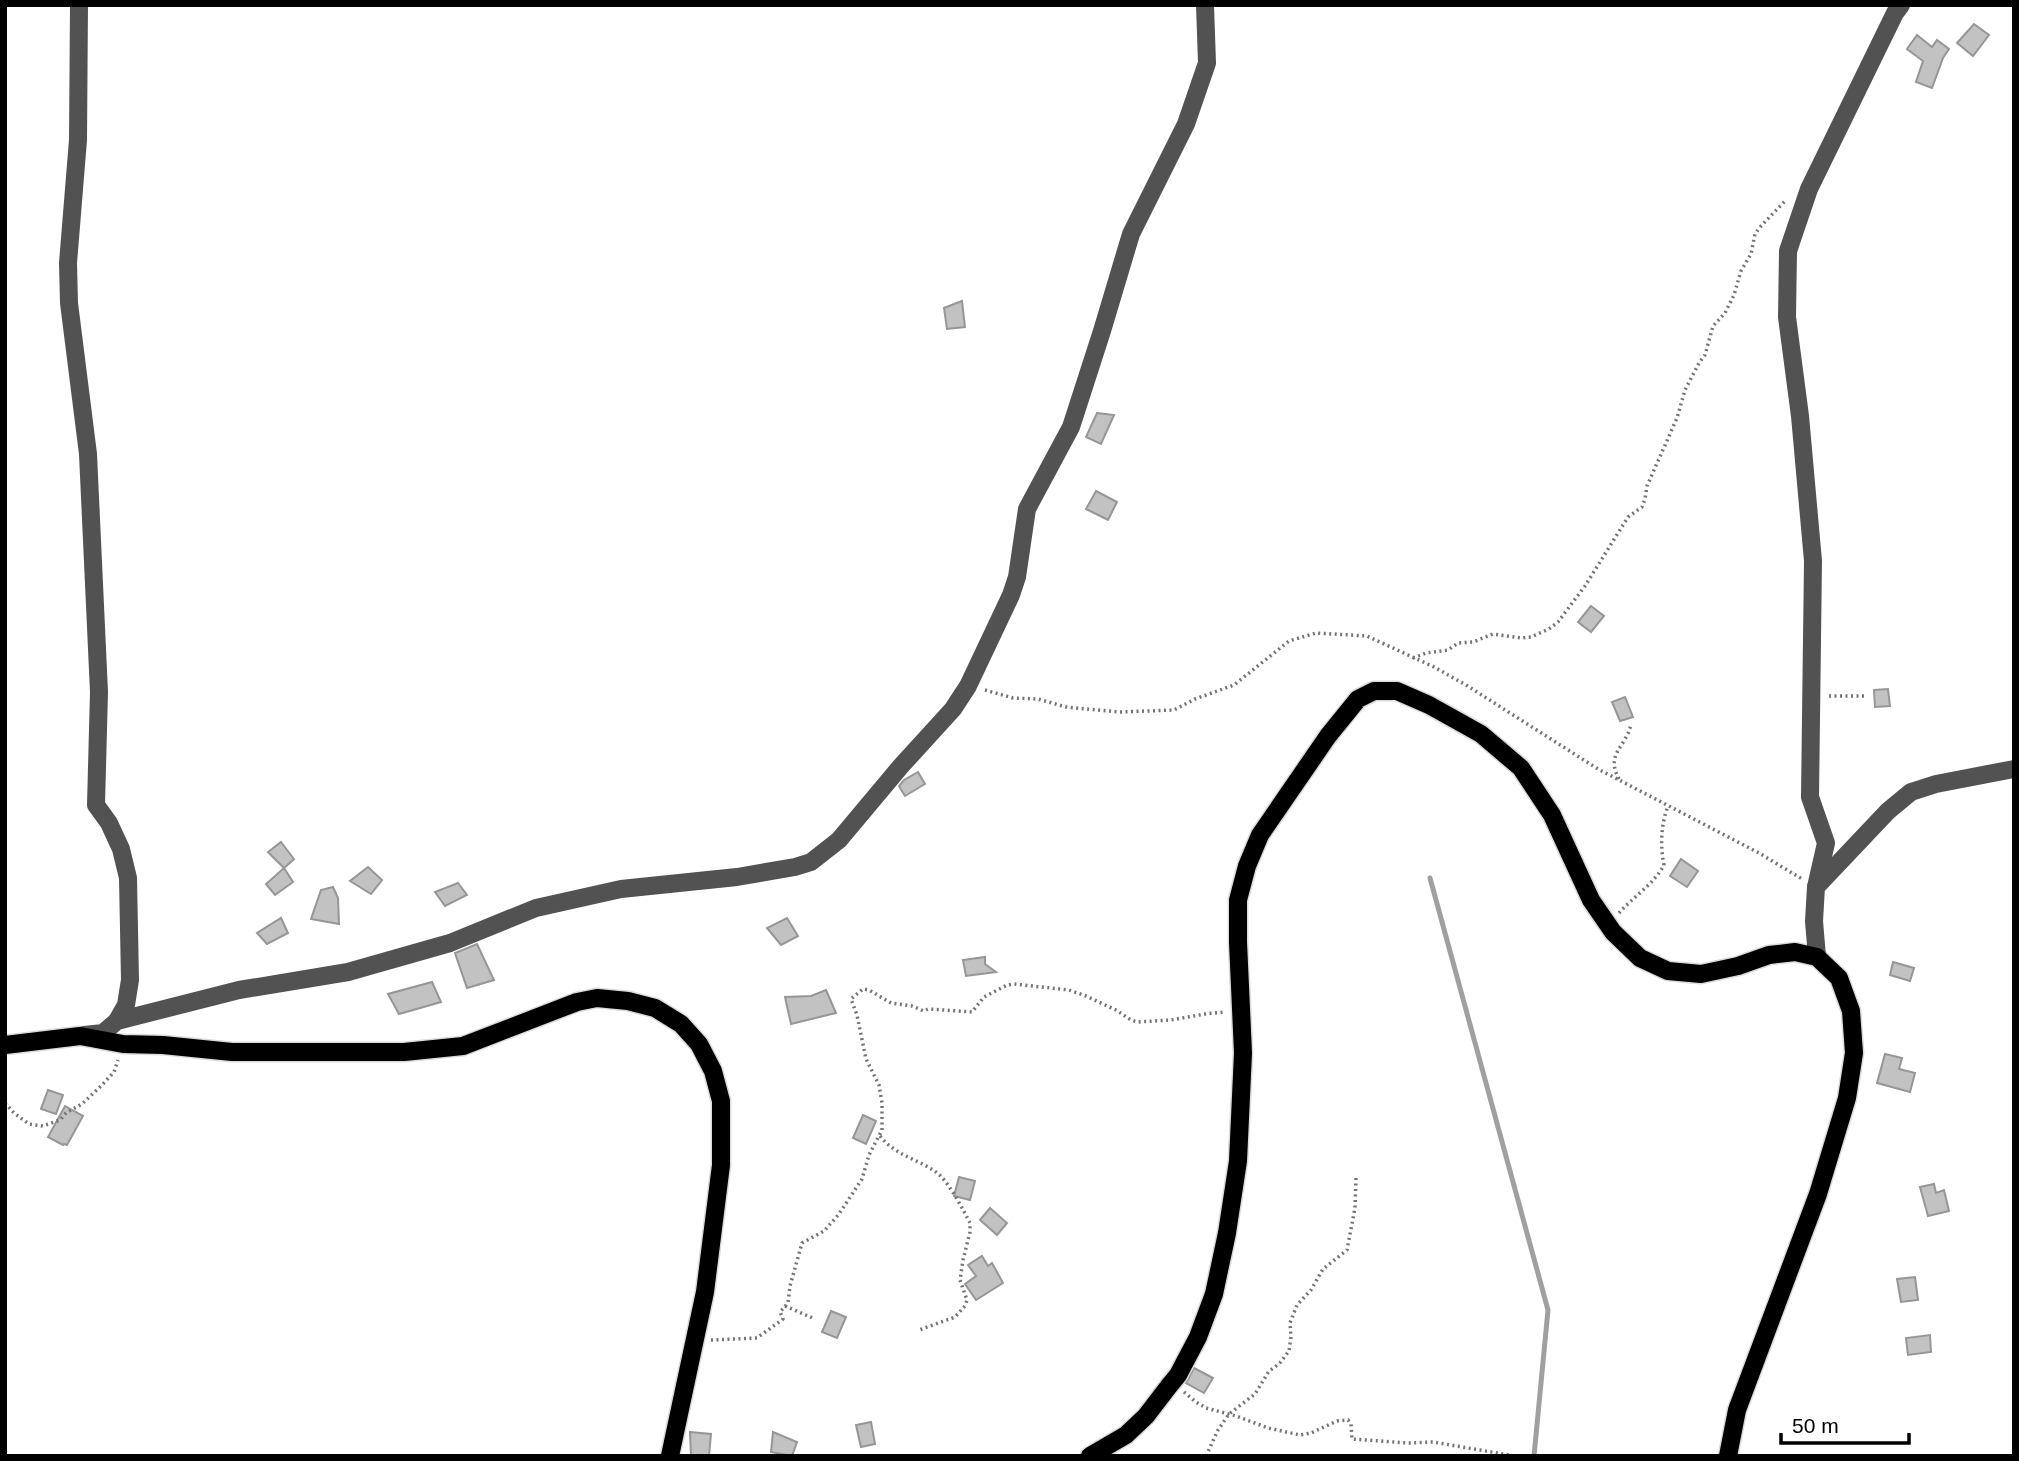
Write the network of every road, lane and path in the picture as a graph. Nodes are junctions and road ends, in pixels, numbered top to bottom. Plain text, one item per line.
1 (79, 5) edge
2 (1205, 5) edge
3 (1897, 8) edge
4 (1787, 200) dead end
5 (1413, 658) junction
6 (968, 686) junction
7 (1866, 696) dead end
8 (1813, 697) junction
9 (1631, 724) dead end
10 (2014, 769) edge
11 (1620, 781) junction
12 (1668, 806) junction
13 (1816, 887) junction
14 (1607, 923) junction
15 (1817, 957) junction
16 (1241, 1011) junction
17 (117, 1021) junction
18 (80, 1036) junction
19 (123, 1044) junction
20 (5, 1045) edge
21 (5, 1102) edge
22 (880, 1136) junction
23 (1356, 1178) dead end
24 (786, 1306) junction
25 (815, 1319) dead end
26 (919, 1330) dead end
27 (695, 1339) junction
28 (1169, 1386) junction
29 (1229, 1414) junction
30 (1509, 1455) edge
31 (670, 1456) edge
32 (1090, 1456) edge
33 (1206, 1456) edge
34 (1728, 1456) edge

1 - 17 street
2 - 6 street
3 - 8 street
4 - 5 path
5 - 6 path
5 - 11 path
6 - 17 street
7 - 8 path
8 - 13 street
9 - 11 path
10 - 13 street
11 - 12 path
12 - 13 path
12 - 14 path
13 - 15 street
14 - 15 main road
14 - 16 main road
15 - 34 main road
16 - 22 path
16 - 28 main road
17 - 18 street
18 - 19 main road
18 - 20 main road
19 - 21 path
19 - 27 main road
22 - 24 path
22 - 26 path
23 - 29 path
24 - 25 path
24 - 27 path
27 - 31 main road
28 - 29 path
28 - 32 main road
29 - 30 path
29 - 33 path

